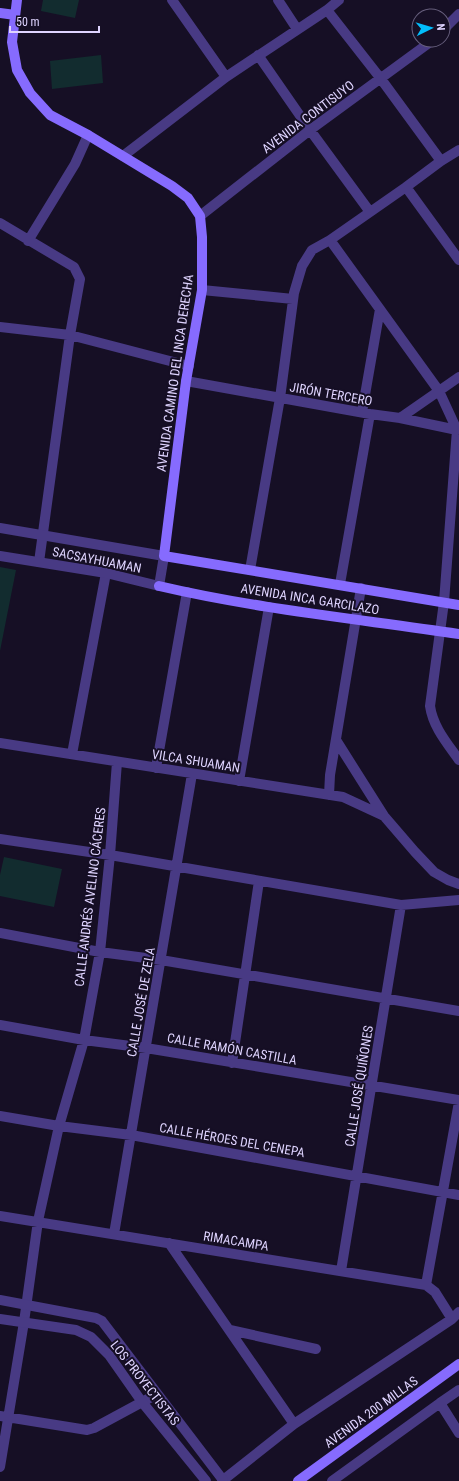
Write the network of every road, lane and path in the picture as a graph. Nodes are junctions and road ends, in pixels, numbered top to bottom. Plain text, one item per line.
1 (17, 0) edge
2 (172, 0) edge
3 (278, 0) edge
4 (339, 0) edge
5 (326, 10) junction
6 (0, 13) edge
7 (459, 14) edge
8 (15, 15) junction
9 (451, 22) edge
10 (297, 29) junction
11 (422, 48) edge
12 (258, 56) junction
13 (226, 77) junction
14 (381, 79) junction
15 (310, 130) junction
16 (88, 135) junction
17 (459, 150) edge
18 (123, 156) junction
19 (441, 161) junction
20 (406, 187) junction
21 (370, 212) junction
22 (200, 216) junction
23 (0, 223) edge
24 (330, 240) junction
25 (28, 241) junction
26 (459, 260) edge
27 (202, 290) junction
28 (293, 300) junction
29 (380, 309) junction
30 (0, 327) edge
31 (70, 336) junction
32 (189, 366) junction
33 (459, 377) edge
34 (186, 381) junction
35 (439, 391) junction
36 (280, 398) junction
37 (366, 413) junction
38 (400, 418) junction
39 (457, 430) junction
40 (457, 462) edge
41 (0, 528) edge
42 (41, 535) junction
43 (0, 556) edge
44 (164, 556) junction
45 (39, 562) junction
46 (250, 570) junction
47 (106, 573) junction
48 (340, 584) junction
49 (159, 586) junction
50 (361, 588) junction
51 (187, 592) junction
52 (444, 602) junction
53 (459, 605) edge
54 (269, 606) junction
55 (356, 620) junction
56 (439, 631) junction
57 (459, 634) edge
58 (336, 740) junction
59 (0, 743) edge
60 (72, 754) junction
61 (459, 760) edge
62 (117, 762) junction
63 (156, 768) junction
64 (192, 774) junction
65 (239, 781) junction
66 (329, 795) junction
67 (384, 816) junction
68 (0, 839) edge
69 (110, 855) junction
70 (177, 867) junction
71 (259, 881) junction
72 (459, 884) edge
73 (459, 900) edge
74 (401, 904) junction
75 (0, 933) edge
76 (100, 952) junction
77 (161, 960) junction
78 (245, 974) junction
79 (386, 998) junction
80 (459, 1011) edge
81 (0, 1025) edge
82 (84, 1040) junction
83 (146, 1048) junction
84 (232, 1063) junction
85 (372, 1086) junction
86 (459, 1101) edge
87 (0, 1116) edge
88 (59, 1126) junction
89 (131, 1135) junction
90 (357, 1177) junction
91 (443, 1192) junction
92 (459, 1195) edge
93 (0, 1216) edge
94 (38, 1221) junction
95 (114, 1234) junction
96 (169, 1243) junction
97 (342, 1271) junction
98 (426, 1285) junction
99 (0, 1300) edge
100 (26, 1304) junction
101 (456, 1316) edge
102 (0, 1319) edge
103 (24, 1322) junction
104 (230, 1330) junction
105 (316, 1349) dead end
106 (459, 1364) edge
107 (459, 1390) edge
108 (157, 1394) junction
109 (142, 1402) junction
110 (440, 1403) junction
111 (4, 1417) edge
112 (294, 1424) junction
113 (459, 1434) edge
114 (0, 1467) edge
115 (206, 1481) edge
116 (222, 1481) edge
117 (298, 1481) edge
118 (332, 1481) edge

1 - 8 main road, AVENIDA CAMINO DEL INCA DERECHA
2 - 13 street
3 - 10 street
4 - 5 street
5 - 10 street
5 - 14 street
6 - 8 main road
7 - 9 street
8 - 16 main road, AVENIDA CAMINO DEL INCA DERECHA
10 - 12 street
11 - 14 street, AVENIDA CONTISUYO
12 - 13 street
12 - 15 street
13 - 18 street
14 - 15 street, AVENIDA CONTISUYO
14 - 19 street
15 - 21 street
15 - 22 street, AVENIDA CONTISUYO
16 - 18 main road, AVENIDA CAMINO DEL INCA DERECHA
16 - 25 street
17 - 19 street
18 - 22 main road, AVENIDA CAMINO DEL INCA DERECHA
19 - 20 street
20 - 21 street
20 - 26 street
21 - 24 street
22 - 27 main road, AVENIDA CAMINO DEL INCA DERECHA
23 - 25 street
24 - 28 street
24 - 29 street
25 - 31 street
27 - 28 street
27 - 32 main road, AVENIDA CAMINO DEL INCA DERECHA
28 - 36 street
29 - 35 street
29 - 37 street
30 - 31 street
31 - 32 street
31 - 42 street
32 - 34 main road, AVENIDA CAMINO DEL INCA DERECHA
33 - 35 street
34 - 36 street, JIRÓN TERCERO
34 - 44 main road, AVENIDA CAMINO DEL INCA DERECHA
35 - 38 street
35 - 39 street
36 - 37 street, JIRÓN TERCERO
36 - 46 street
37 - 38 street, JIRÓN TERCERO
37 - 48 street
38 - 39 street, JIRÓN TERCERO
39 - 40 street
40 - 52 street
41 - 42 street
42 - 44 street
42 - 45 street
43 - 45 street, SACSAYHUAMAN
44 - 46 main road, AVENIDA INCA GARCILAZO
44 - 49 street
45 - 47 street, SACSAYHUAMAN
46 - 48 main road, AVENIDA INCA GARCILAZO
47 - 49 street, SACSAYHUAMAN
47 - 60 street
48 - 50 main road, AVENIDA INCA GARCILAZO
49 - 51 main road, AVENIDA INCA GARCILAZO
50 - 52 main road, AVENIDA INCA GARCILAZO
50 - 55 street
51 - 54 main road, AVENIDA INCA GARCILAZO
51 - 63 street
52 - 53 main road, AVENIDA INCA GARCILAZO
52 - 56 street
54 - 55 main road, AVENIDA INCA GARCILAZO
54 - 65 street
55 - 56 main road, AVENIDA INCA GARCILAZO
55 - 58 street
56 - 57 main road, AVENIDA INCA GARCILAZO
56 - 61 street
58 - 66 street
58 - 67 street
59 - 60 street, VILCA SHUAMAN
60 - 62 street, VILCA SHUAMAN
62 - 63 street, VILCA SHUAMAN
62 - 69 street, CALLE ANDRÉS AVELINO CÁCERES
63 - 64 street, VILCA SHUAMAN
64 - 65 street, VILCA SHUAMAN
64 - 70 street, CALLE JOSÉ DE ZELA
65 - 66 street, VILCA SHUAMAN
66 - 67 street, VILCA SHUAMAN
67 - 72 street
68 - 69 street
69 - 70 street
69 - 76 street, CALLE ANDRÉS AVELINO CÁCERES
70 - 71 street
70 - 77 street, CALLE JOSÉ DE ZELA
71 - 74 street
71 - 78 street
73 - 74 street
74 - 79 street, CALLE JOSÉ QUIÑONES
75 - 76 street
76 - 77 street
76 - 82 street, CALLE ANDRÉS AVELINO CÁCERES
77 - 78 street
77 - 83 street, CALLE JOSÉ DE ZELA
78 - 79 street
78 - 84 street
79 - 80 street
79 - 85 street, CALLE JOSÉ QUIÑONES
81 - 82 street, CALLE RAMÓN CASTILLA
82 - 83 street, CALLE RAMÓN CASTILLA
82 - 88 street, CALLE ANDRÉS AVELINO CÁCERES
83 - 84 street, CALLE RAMÓN CASTILLA
83 - 89 street, CALLE JOSÉ DE ZELA
84 - 85 street, CALLE RAMÓN CASTILLA
85 - 86 street, CALLE RAMÓN CASTILLA
85 - 90 street, CALLE JOSÉ QUIÑONES
86 - 91 street
87 - 88 street, CALLE HÉROES DEL CENEPA
88 - 89 street, CALLE HÉROES DEL CENEPA
88 - 94 street, CALLE ANDRÉS AVELINO CÁCERES
89 - 90 street, CALLE HÉROES DEL CENEPA
89 - 95 street, CALLE JOSÉ DE ZELA
90 - 91 street, CALLE HÉROES DEL CENEPA
90 - 97 street, CALLE JOSÉ QUIÑONES
91 - 92 street, CALLE HÉROES DEL CENEPA
91 - 98 street
93 - 94 street, RIMACAMPA
94 - 95 street, RIMACAMPA
94 - 100 street, CALLE ANDRÉS AVELINO CÁCERES
95 - 96 street, RIMACAMPA
96 - 97 street, RIMACAMPA
96 - 104 street
97 - 98 street, RIMACAMPA
98 - 101 street
99 - 100 street
100 - 103 street, CALLE ANDRÉS AVELINO CÁCERES
100 - 108 street
101 - 112 street
102 - 103 street, LOS PROYECTISTAS
103 - 109 street, LOS PROYECTISTAS
103 - 111 street, CALLE ANDRÉS AVELINO CÁCERES
104 - 105 street
104 - 112 street
106 - 117 main road, AVENIDA 200 MILLAS
107 - 110 street
108 - 109 street
108 - 116 street
109 - 111 street
109 - 115 street, LOS PROYECTISTAS
110 - 113 street
110 - 118 street
111 - 114 street, CALLE ANDRÉS AVELINO CÁCERES
112 - 116 street

